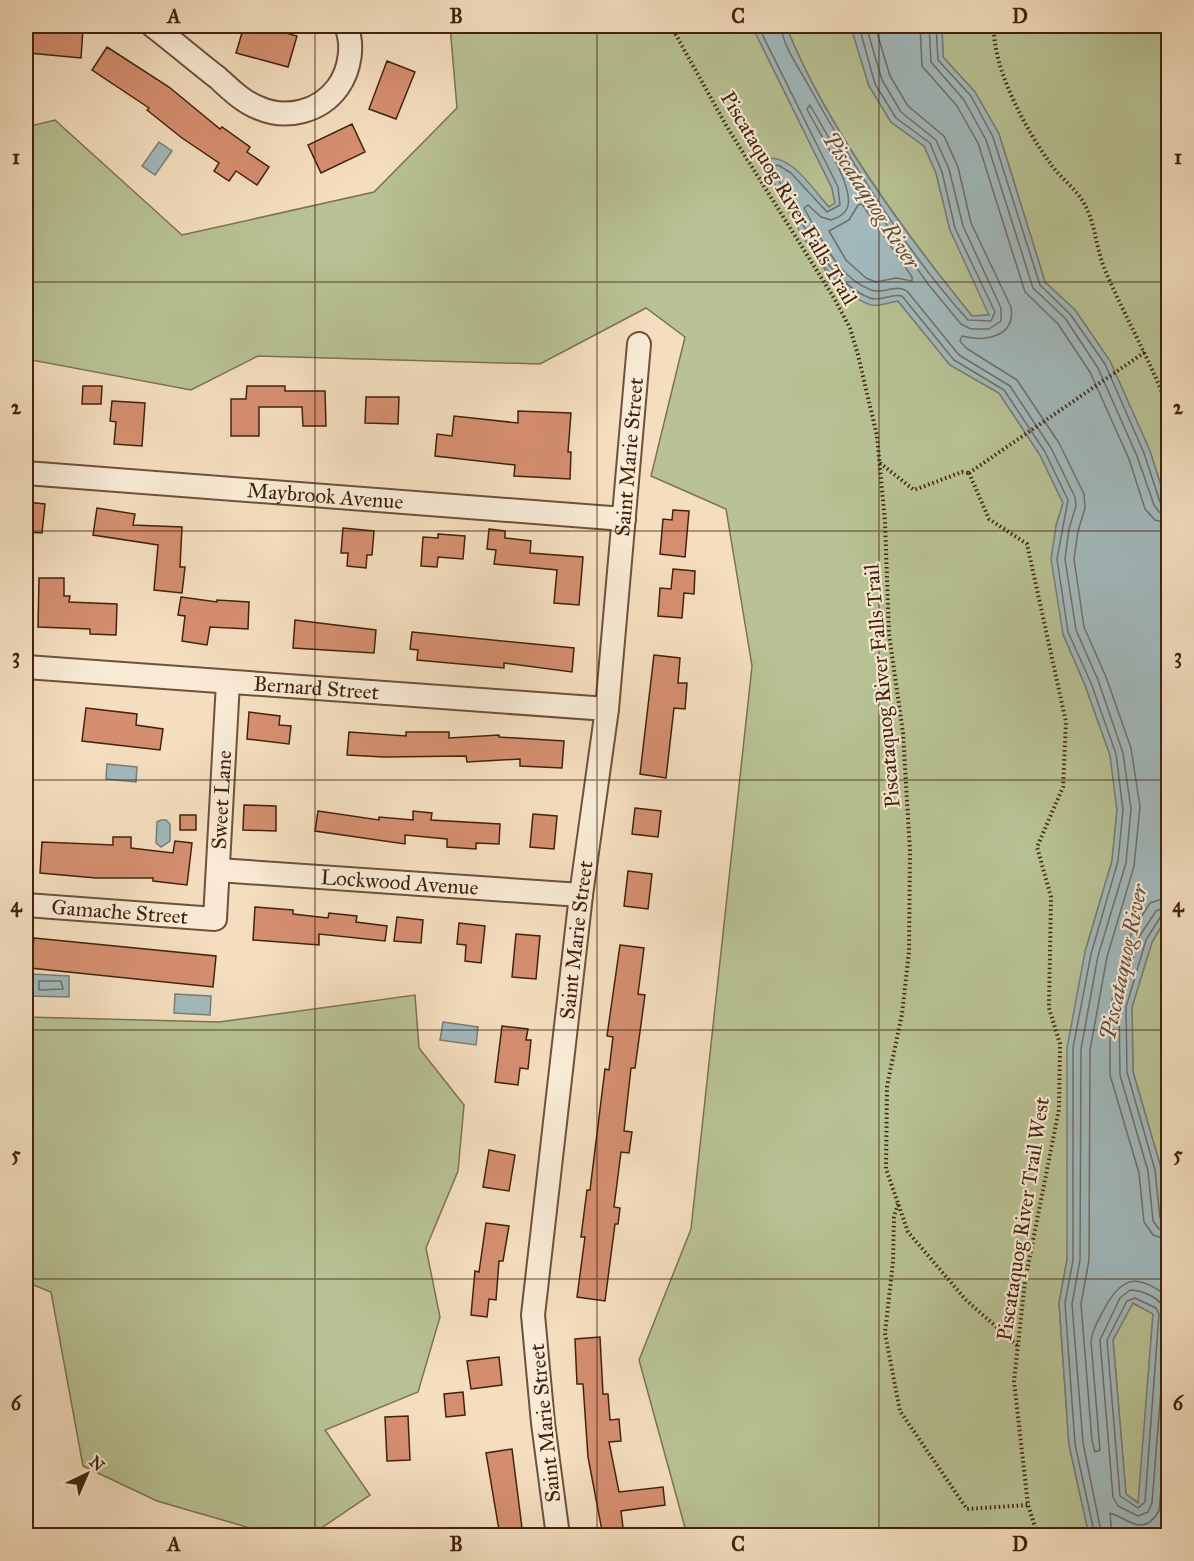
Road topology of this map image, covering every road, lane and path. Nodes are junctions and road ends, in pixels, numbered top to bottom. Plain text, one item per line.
1 (153, 26) edge
2 (346, 26) edge
3 (671, 26) edge
4 (994, 26) edge
5 (639, 344) dead end
6 (1145, 352) junction
7 (1168, 407) edge
8 (879, 463) junction
9 (26, 473) edge
10 (969, 473) junction
11 (624, 519) junction
12 (26, 668) edge
13 (228, 682) junction
14 (607, 709) junction
15 (218, 870) junction
16 (581, 895) junction
17 (26, 905) edge
18 (215, 919) joint
19 (898, 1203) junction
20 (1018, 1346) junction
21 (1028, 1505) junction
22 (558, 1536) edge
23 (1038, 1536) edge

1 - 2 street
3 - 8 path, Piscataquog River Falls Trail
4 - 6 path
5 - 11 street, Saint Marie Street
6 - 7 path
6 - 10 path
8 - 10 path
8 - 19 path, Piscataquog River Falls Trail
9 - 11 street, Maybrook Avenue
10 - 20 path, Piscataquog River Trail West
11 - 14 street, Saint Marie Street
12 - 13 street, Bernard Street
13 - 14 street, Bernard Street
13 - 15 street, Sweet Lane
14 - 16 street, Saint Marie Street
15 - 16 street, Lockwood Avenue
15 - 18 street, Sweet Lane
16 - 22 street, Saint Marie Street
17 - 18 street, Gamache Street
19 - 20 path, Piscataquog River Falls Trail
19 - 21 path
20 - 21 path, Piscataquog River Trail West
21 - 23 path, Piscataquog River Trail West

